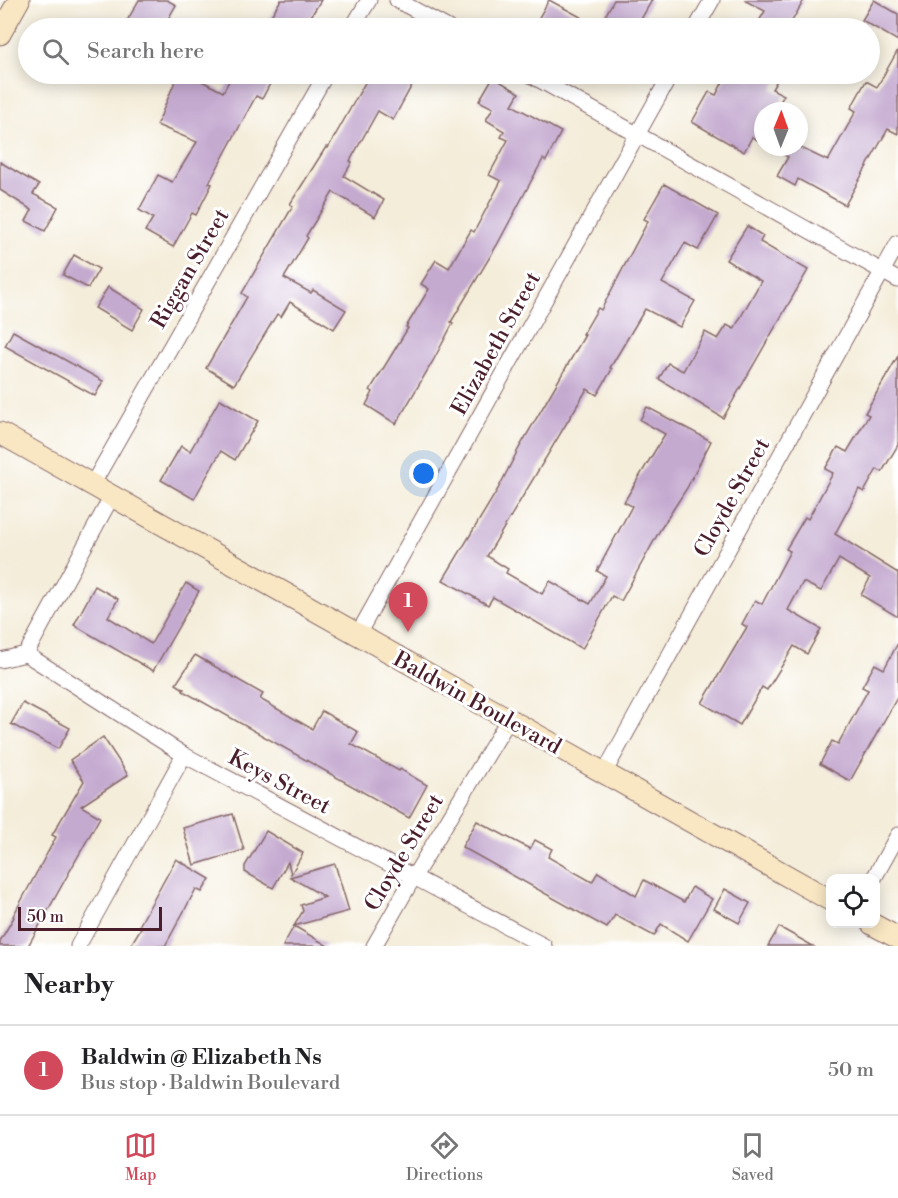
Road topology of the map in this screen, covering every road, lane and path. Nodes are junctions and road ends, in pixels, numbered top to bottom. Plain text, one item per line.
1 (19, 0) edge
2 (369, 0) edge
3 (397, 0) edge
4 (712, 0) edge
5 (358, 18) edge
6 (430, 18) edge
7 (702, 18) edge
8 (0, 34) edge
9 (320, 84) edge
10 (547, 84) edge
11 (665, 84) edge
12 (637, 134) junction
13 (898, 243) edge
14 (882, 270) junction
15 (898, 280) edge
16 (0, 433) edge
17 (92, 484) junction
18 (112, 496) junction
19 (358, 634) junction
20 (26, 654) junction
21 (0, 660) edge
22 (509, 719) junction
23 (184, 755) junction
24 (604, 773) junction
25 (898, 835) edge
26 (877, 874) edge
27 (412, 878) junction
28 (826, 897) edge
29 (879, 928) edge
30 (898, 938) edge
31 (78, 946) edge
32 (374, 946) edge
33 (544, 946) edge

1 - 8 main road
2 - 5 street
3 - 6 street
4 - 7 street
9 - 17 street, Riggan Street
10 - 12 street
11 - 12 street, Elizabeth Street
12 - 14 street
12 - 19 street, Elizabeth Street
13 - 14 street, Cloyde Street
14 - 15 street
14 - 24 street, Cloyde Street
16 - 17 main road, Baldwin Boulevard
17 - 18 main road, Baldwin Boulevard
18 - 19 main road, Baldwin Boulevard
18 - 20 street
19 - 22 main road, Baldwin Boulevard
20 - 21 street
20 - 23 street, Keys Street
22 - 24 main road, Baldwin Boulevard
22 - 27 street, Cloyde Street
23 - 27 street, Keys Street
23 - 31 street
24 - 28 main road, Baldwin Boulevard
25 - 26 street
27 - 32 street, Cloyde Street
27 - 33 street, Keys Street
29 - 30 main road

